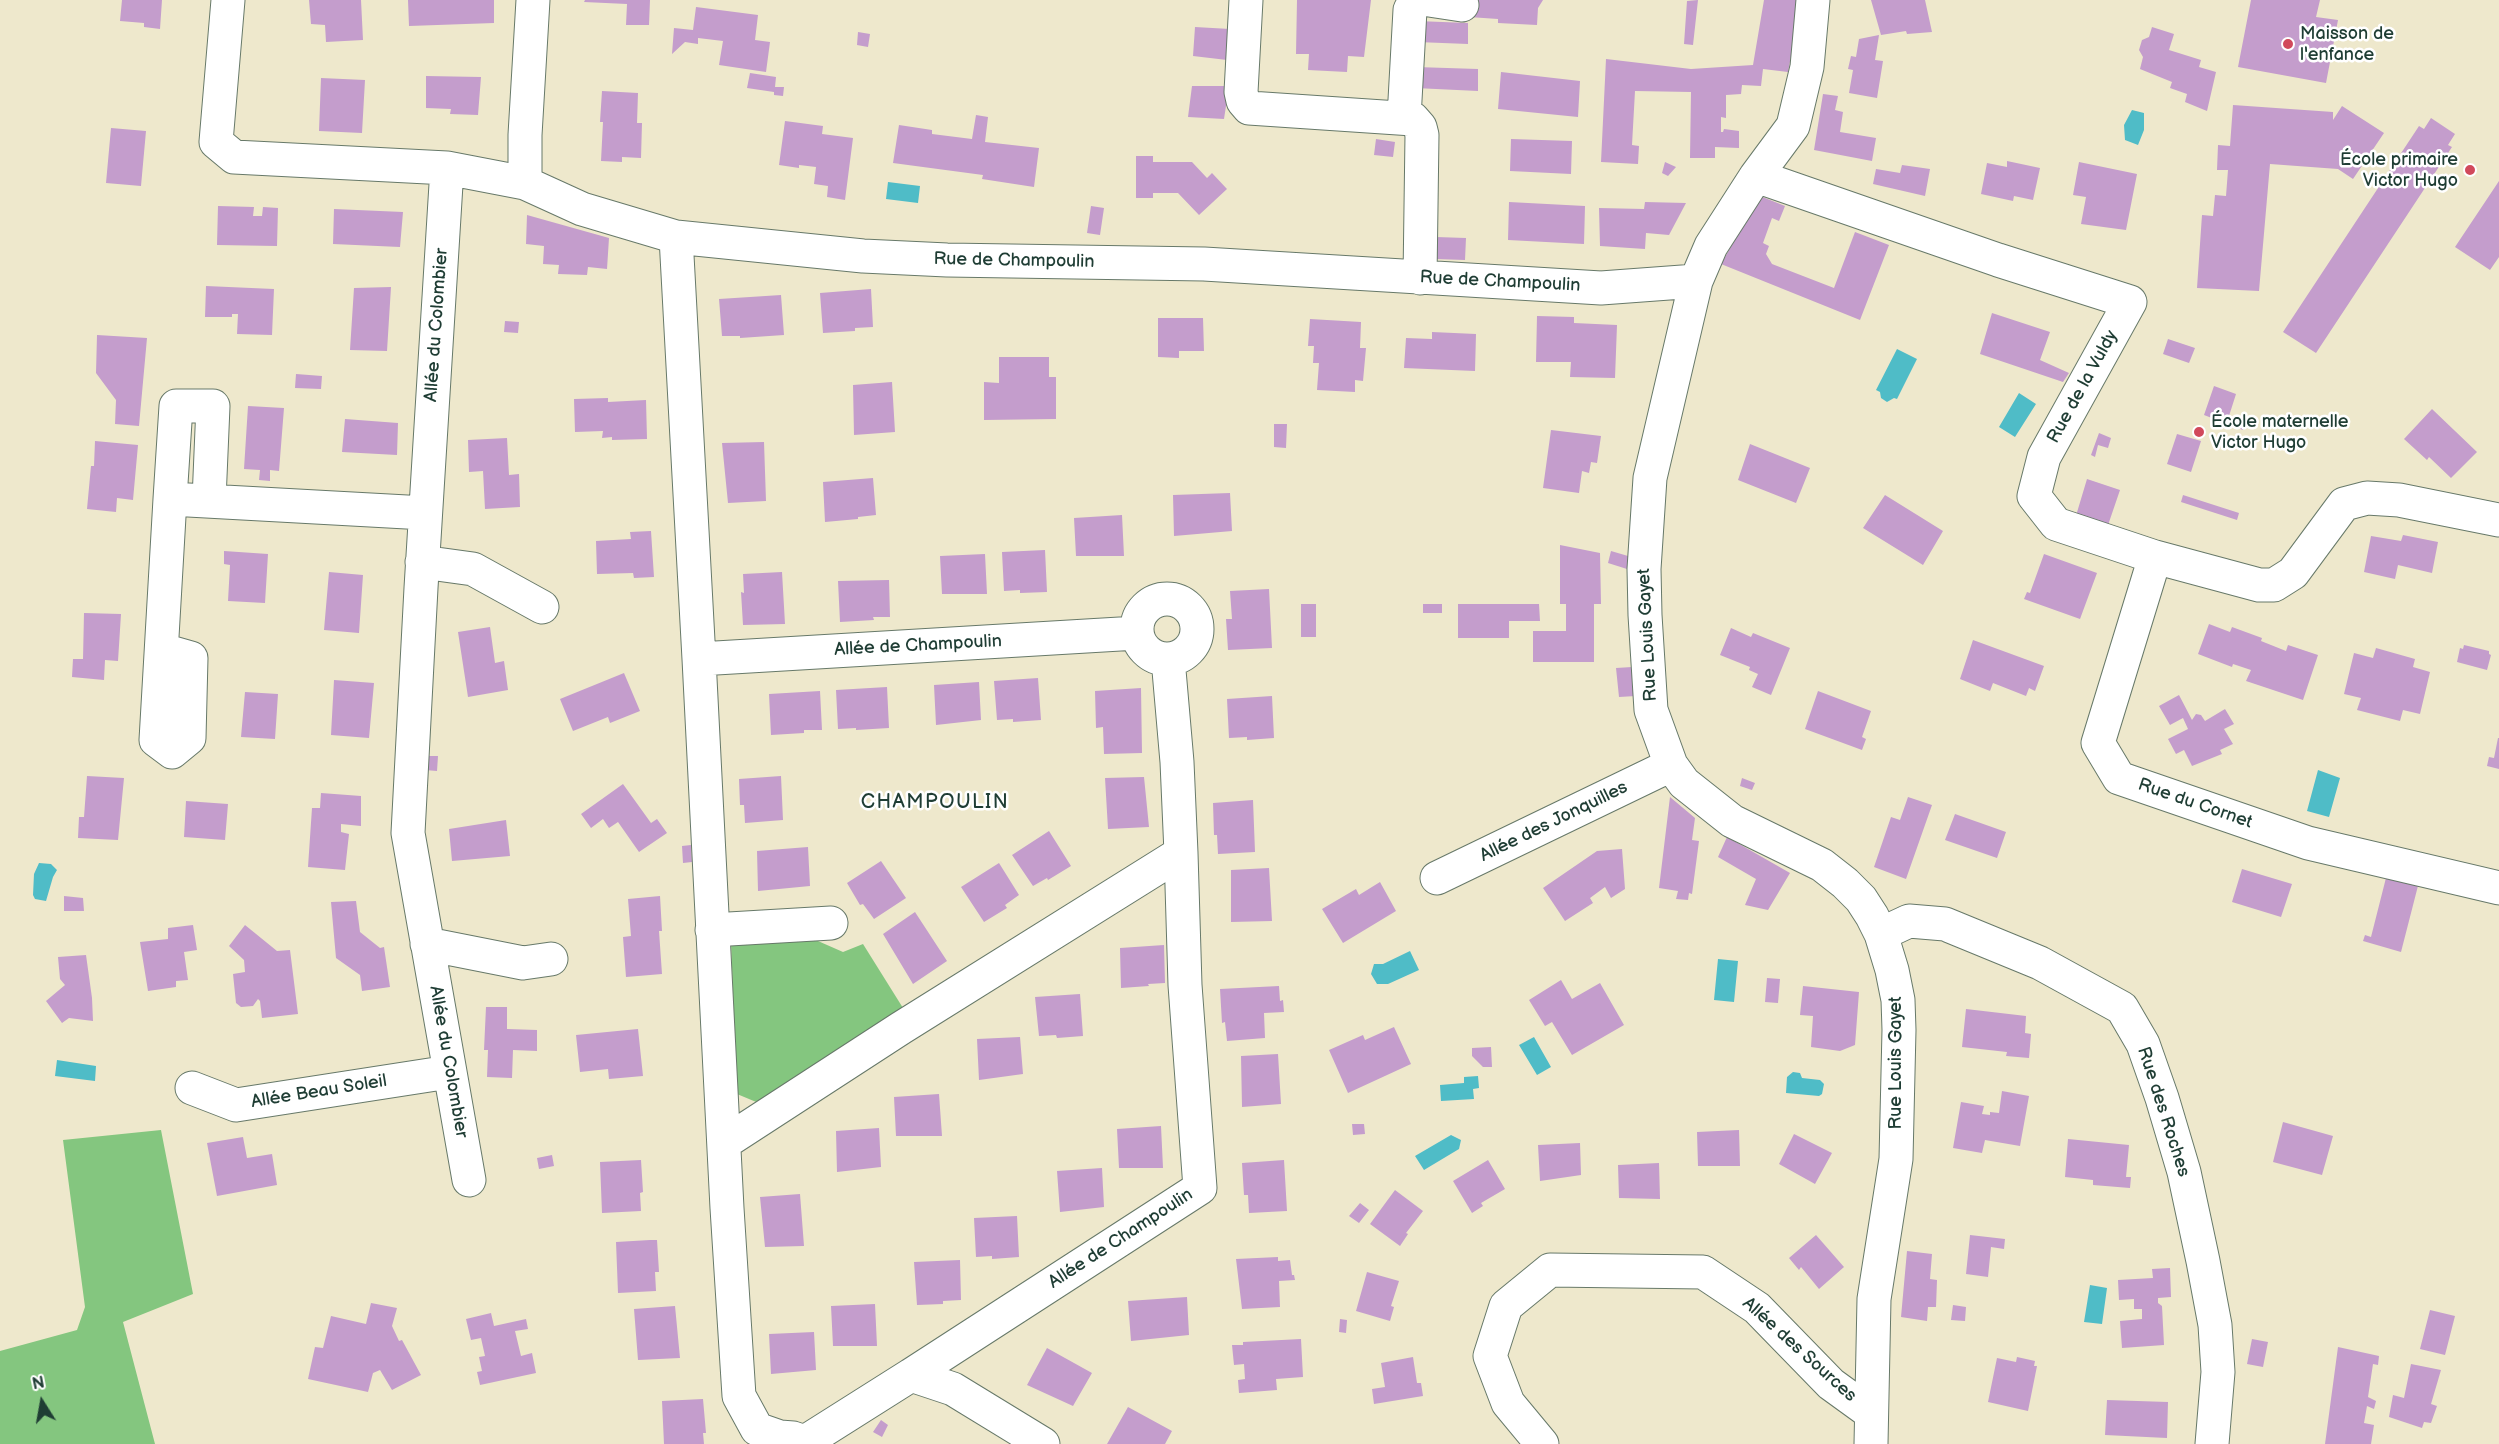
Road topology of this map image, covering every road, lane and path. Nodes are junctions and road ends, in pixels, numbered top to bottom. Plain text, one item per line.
1 (228, 0) edge
2 (533, 0) edge
3 (1246, 0) edge
4 (1418, 0) edge
5 (1429, 0) edge
6 (1813, 0) edge
7 (1462, 6) dead end
8 (1404, 118) junction
9 (447, 168) junction
10 (1756, 176) junction
11 (525, 183) junction
12 (676, 237) junction
13 (1420, 278) junction
14 (1696, 281) junction
15 (170, 499) junction
16 (209, 500) junction
17 (425, 513) junction
18 (2499, 520) edge
19 (2155, 557) junction
20 (422, 562) junction
21 (542, 607) dead end
22 (1137, 633) junction
23 (163, 650) dead end
24 (699, 659) junction
25 (1168, 659) junction
26 (1671, 765) junction
27 (1181, 853) junction
28 (1437, 878) dead end
29 (2499, 888) edge
30 (831, 923) dead end
31 (712, 930) junction
32 (1881, 934) junction
33 (427, 944) junction
34 (551, 959) dead end
35 (449, 1072) junction
36 (192, 1088) dead end
37 (724, 1143) junction
38 (470, 1180) dead end
39 (911, 1375) junction
40 (1871, 1429) edge
41 (790, 1442) edge
42 (1043, 1444) edge
43 (1542, 1444) edge
44 (2212, 1444) edge

1 - 9 street
2 - 11 street
3 - 8 street
4 - 8 street
5 - 7 street
6 - 10 street, Rue Louis Gayet
8 - 13 street
9 - 11 street
9 - 17 street, Allée du Colombier
10 - 14 street, Rue Louis Gayet
10 - 19 street, Rue de la Vuldy
11 - 12 street, Rue de Champoulin
12 - 13 street, Rue de Champoulin
12 - 24 street, Allée de Champoulin
13 - 14 street, Rue de Champoulin
14 - 26 street, Rue Louis Gayet
15 - 16 street
15 - 16 street
15 - 23 street
16 - 17 street
17 - 20 street, Allée du Colombier
18 - 19 street, Rue de la Vuldy
19 - 29 street, Rue du Cornet
20 - 21 street
20 - 33 street, Allée du Colombier
22 - 24 street, Allée de Champoulin
22 - 25 street
22 - 25 street
24 - 31 street, Allée de Champoulin
25 - 27 street, Allée de Champoulin
26 - 28 street, Allée des Jonquilles
26 - 32 street, Rue Louis Gayet
27 - 37 street
27 - 39 street, Allée de Champoulin
30 - 31 street
31 - 37 street, Allée de Champoulin
32 - 40 street, Rue Louis Gayet
32 - 44 street, Rue des Roches
33 - 34 street
33 - 35 street, Allée du Colombier
35 - 36 street, Allée Beau Soleil
35 - 38 street, Allée du Colombier
37 - 41 street, Allée de Champoulin
39 - 41 street, Allée de Champoulin
39 - 42 street
40 - 43 street, Allée des Sources

